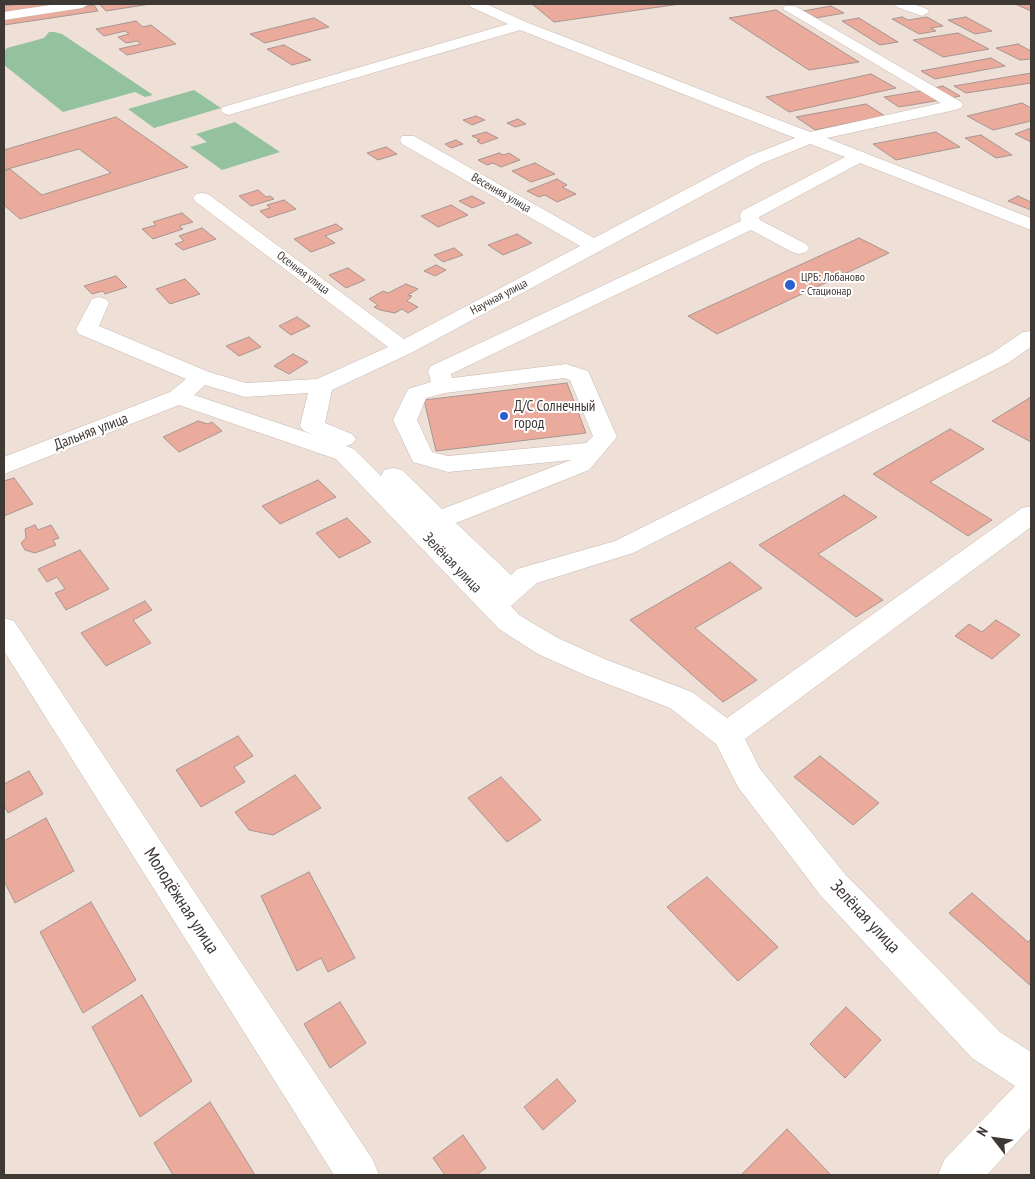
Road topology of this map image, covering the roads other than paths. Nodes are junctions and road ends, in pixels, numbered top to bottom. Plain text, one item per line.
1 (82, 4) edge
2 (476, 4) edge
3 (902, 4) edge
4 (790, 8) dead end
5 (922, 12) dead end
6 (4, 16) edge
7 (522, 25) junction
8 (229, 110) dead end
9 (811, 137) junction
10 (408, 140) dead end
11 (860, 156) junction
12 (202, 198) dead end
13 (750, 223) junction
14 (1031, 224) edge
15 (594, 246) junction
16 (799, 248) dead end
17 (99, 303) dead end
18 (1031, 337) edge
19 (403, 348) junction
20 (201, 377) junction
21 (321, 386) junction
22 (443, 386) junction
23 (178, 398) junction
24 (594, 450) junction
25 (4, 466) edge
26 (1031, 514) edge
27 (428, 524) junction
28 (493, 606) junction
29 (4, 628) edge
30 (727, 735) junction
31 (1031, 1074) edge
32 (1031, 1098) edge
33 (358, 1175) edge
34 (959, 1175) edge

1 - 6 street
2 - 7 street
3 - 5 street
4 - 9 street, Научная улица
7 - 8 street
7 - 9 street
9 - 11 street
9 - 15 street, Научная улица
10 - 15 street, Весенняя улица
11 - 13 street
11 - 14 street
12 - 19 street, Осенняя улица
13 - 16 street
13 - 22 street
15 - 19 street, Научная улица
17 - 20 street, Научная улица
18 - 28 street
19 - 21 street, Научная улица
20 - 21 street, Научная улица
20 - 23 street
21 - 27 street
22 - 24 street
22 - 24 street
23 - 25 street, Дальняя улица
23 - 27 street, Зелёная улица
24 - 27 street
26 - 30 street
27 - 28 street, Зелёная улица
28 - 30 street, Зелёная улица
29 - 33 street, Молодёжная улица
30 - 31 street, Зелёная улица
32 - 34 street

